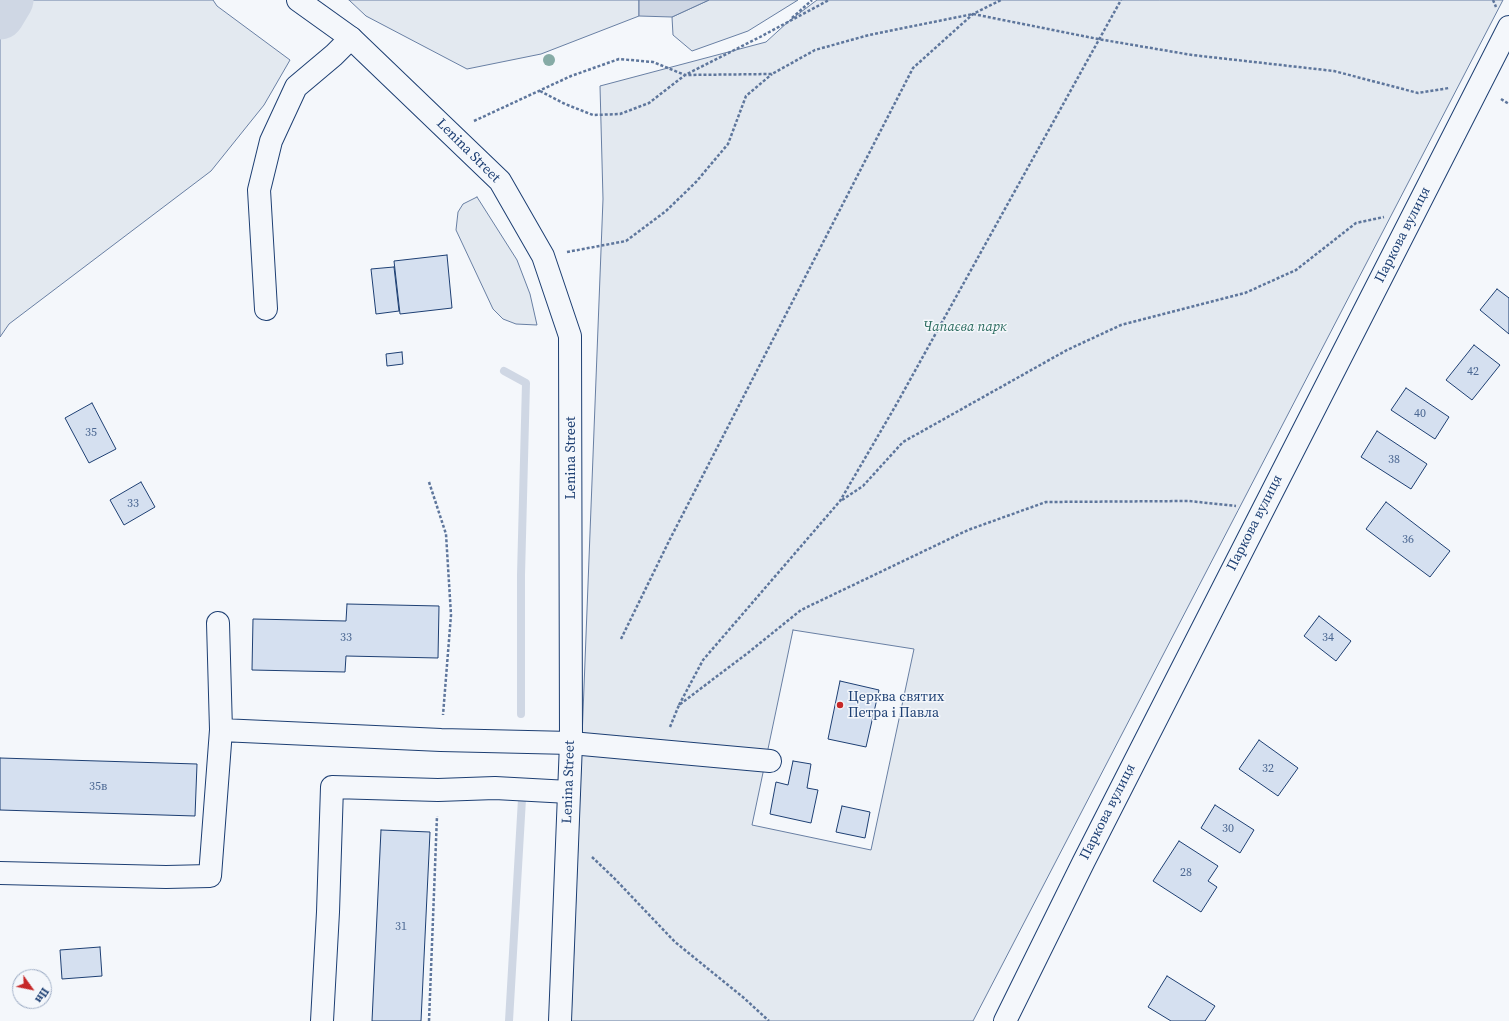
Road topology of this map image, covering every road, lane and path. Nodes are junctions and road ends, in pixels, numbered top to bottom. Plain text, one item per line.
1 (298, 0) edge
2 (812, 0) edge
3 (829, 0) edge
4 (1001, 0) edge
5 (1121, 0) edge
6 (973, 14) junction
7 (789, 22) junction
8 (1509, 27) edge
9 (351, 38) junction
10 (1098, 39) junction
11 (772, 74) junction
12 (685, 75) junction
13 (1480, 84) junction
14 (540, 91) junction
15 (450, 132) junction
16 (1414, 212) junction
17 (543, 256) junction
18 (266, 309) dead end
19 (840, 501) junction
20 (1263, 508) junction
21 (218, 623) dead end
22 (621, 638) dead end
23 (679, 705) junction
24 (221, 730) junction
25 (571, 743) junction
26 (660, 751) junction
27 (770, 761) dead end
28 (570, 792) junction
29 (568, 835) junction
30 (0, 873) edge
31 (322, 1021) edge
32 (560, 1021) edge
33 (770, 1021) edge
34 (1005, 1021) edge

1 - 9 main road, Lenina Street
2 - 7 path
3 - 7 path
4 - 6 path
5 - 10 path
6 - 10 path
6 - 11 path
6 - 22 path
7 - 12 path
8 - 13 main road, Паркова вулиця
9 - 15 main road, Lenina Street
9 - 18 main road
10 - 13 path
10 - 19 path
11 - 12 path
11 - 17 path
12 - 14 path
12 - 14 path
13 - 16 main road, Паркова вулиця
14 - 15 path
15 - 17 main road, Lenina Street
16 - 19 path
16 - 20 main road, Паркова вулиця
17 - 25 main road, Lenina Street
19 - 23 path
20 - 23 path
20 - 34 main road, Паркова вулиця
21 - 24 main road
23 - 26 path
24 - 25 main road
24 - 30 main road
25 - 26 main road
25 - 28 main road, Lenina Street
26 - 27 main road
28 - 29 main road, Lenina Street
28 - 31 main road
29 - 32 main road, Lenina Street
29 - 33 path

